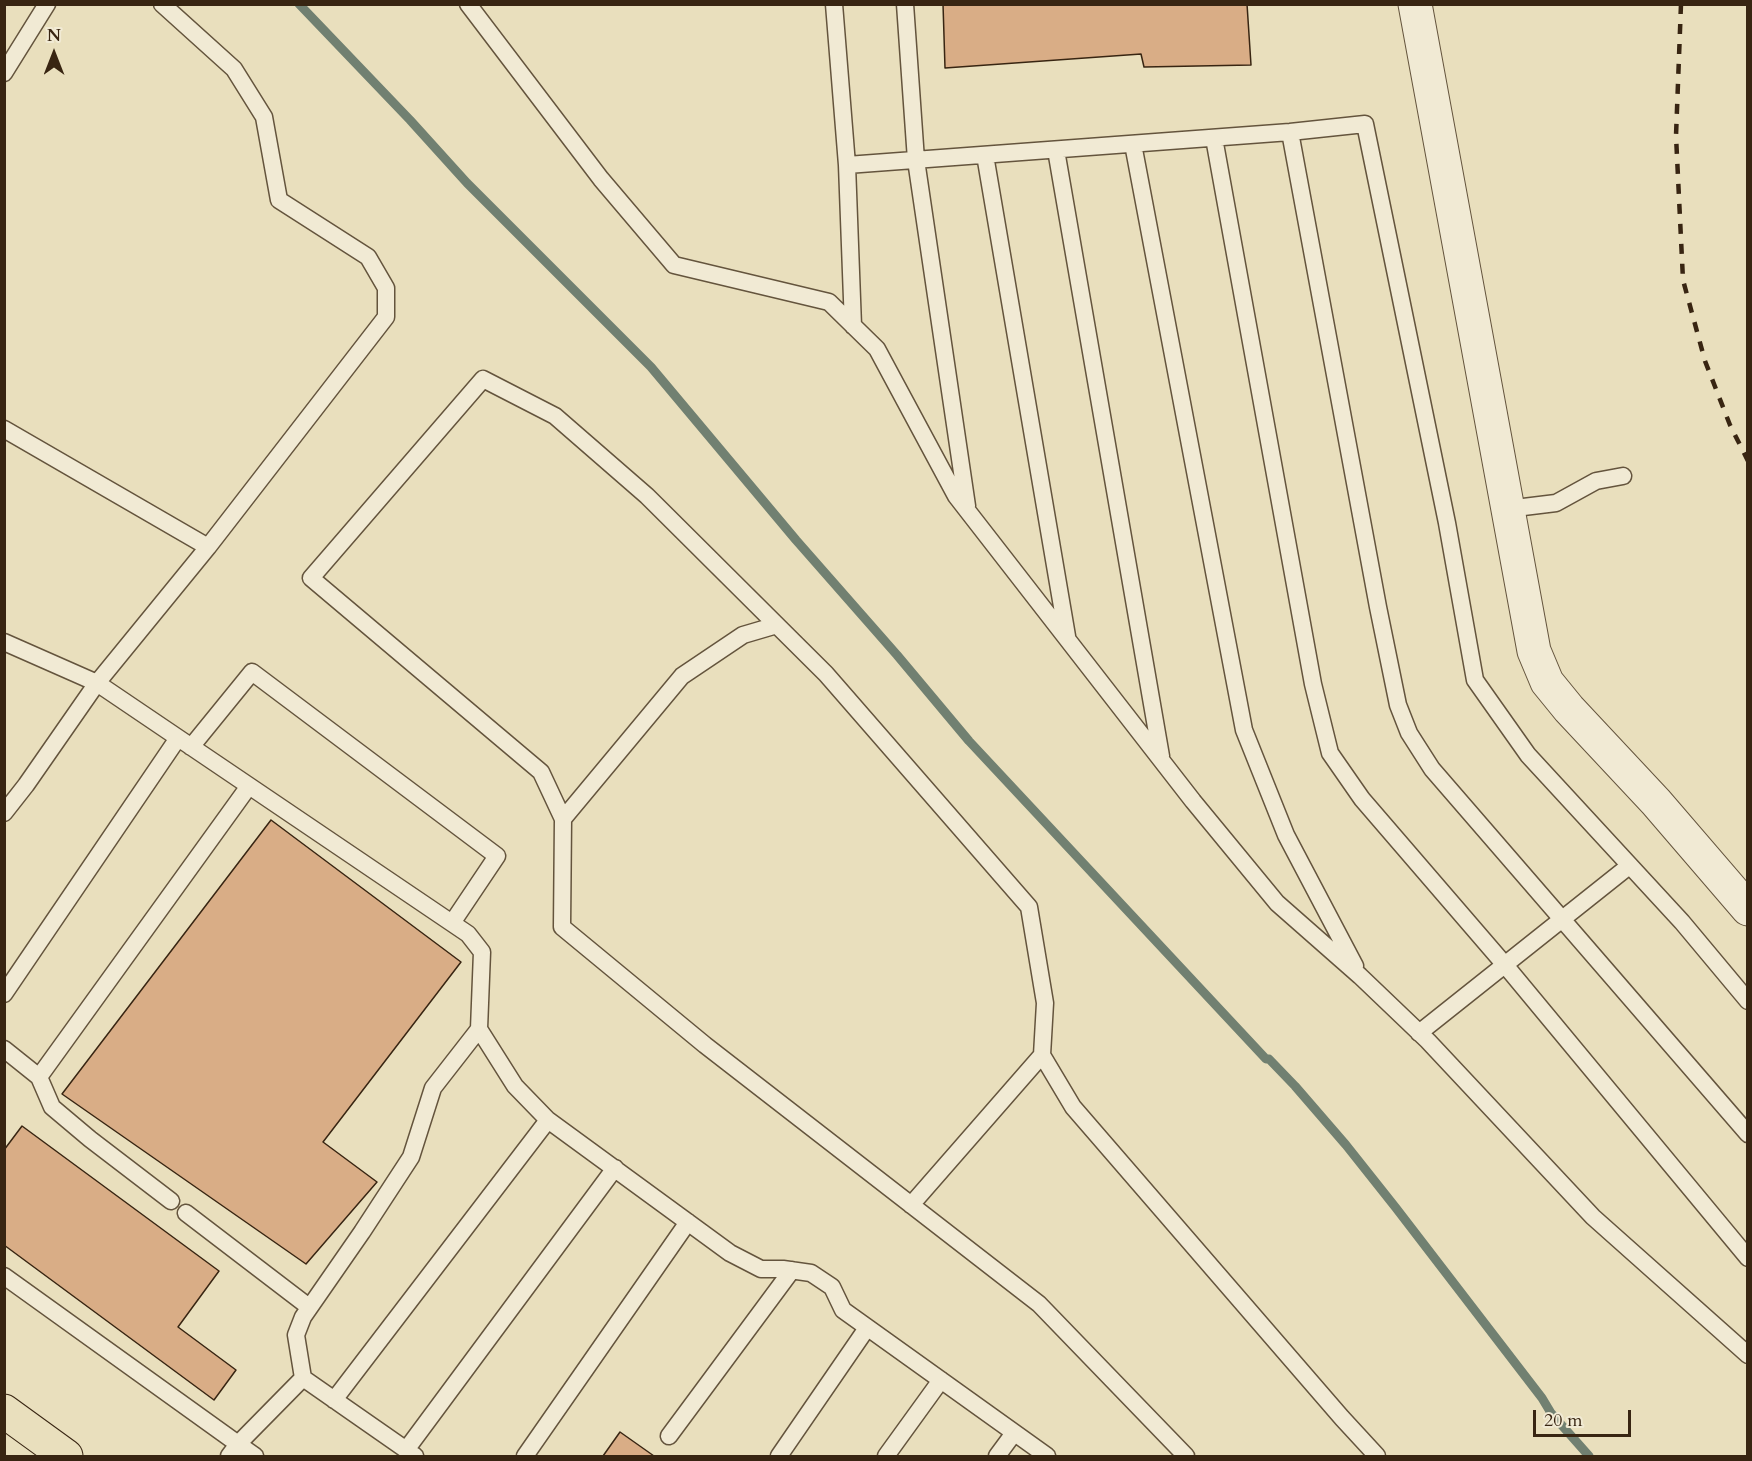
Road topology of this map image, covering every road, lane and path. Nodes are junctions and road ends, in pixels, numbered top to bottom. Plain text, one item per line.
1 (47, 4) edge
2 (162, 4) edge
3 (468, 4) edge
4 (834, 4) edge
5 (904, 4) edge
6 (1415, 4) edge
7 (12, 46) edge
8 (4, 73) edge
9 (1290, 132) junction
10 (1214, 138) junction
11 (1133, 144) junction
12 (1056, 150) junction
13 (985, 155) junction
14 (916, 160) junction
15 (847, 165) junction
16 (853, 326) junction
17 (4, 429) edge
18 (1623, 476) dead end
19 (1507, 509) junction
20 (968, 510) junction
21 (208, 547) junction
22 (777, 625) junction
23 (1067, 639) junction
24 (4, 642) edge
25 (97, 683) junction
26 (184, 742) junction
27 (1161, 760) junction
28 (249, 786) junction
29 (4, 813) edge
30 (563, 819) junction
31 (1629, 866) junction
32 (1748, 909) edge
33 (1562, 920) junction
34 (452, 924) junction
35 (1505, 965) junction
36 (1360, 976) junction
37 (4, 994) edge
38 (1748, 1001) edge
39 (479, 1029) junction
40 (1419, 1033) junction
41 (4, 1049) edge
42 (1042, 1055) junction
43 (39, 1077) junction
44 (548, 1120) junction
45 (1748, 1134) edge
46 (615, 1168) junction
47 (171, 1201) dead end
48 (911, 1205) junction
49 (186, 1213) dead end
50 (688, 1222) junction
51 (1748, 1258) edge
52 (792, 1270) junction
53 (4, 1276) edge
54 (309, 1307) junction
55 (867, 1328) junction
56 (1748, 1355) edge
57 (303, 1378) junction
58 (941, 1380) junction
59 (334, 1400) junction
60 (5, 1412) edge
61 (1014, 1433) junction
62 (669, 1436) dead end
63 (234, 1450) edge
64 (410, 1453) edge
65 (784, 1455) edge
66 (66, 1456) edge
67 (255, 1456) edge
68 (525, 1456) edge
69 (886, 1456) edge
70 (997, 1456) edge
71 (1047, 1456) edge
72 (1186, 1456) edge
73 (1377, 1456) edge

1 - 7 lane
2 - 21 lane
3 - 16 lane
4 - 15 lane
5 - 14 lane
6 - 19 street
7 - 8 lane
9 - 10 lane
9 - 31 lane
9 - 33 lane
10 - 11 lane
10 - 35 lane
11 - 12 lane
11 - 36 lane
12 - 13 lane
12 - 27 lane
13 - 14 lane
13 - 23 lane
14 - 15 lane
14 - 20 lane
15 - 16 lane
16 - 20 lane
17 - 21 lane
18 - 19 lane
19 - 32 street
20 - 23 lane
21 - 25 lane
22 - 30 lane
22 - 30 lane
22 - 42 lane
23 - 27 lane
24 - 25 lane
25 - 26 lane
25 - 29 lane
26 - 28 lane
26 - 34 lane
26 - 37 lane
27 - 36 lane
28 - 34 lane
28 - 43 lane
30 - 48 lane
31 - 33 lane
31 - 38 lane
33 - 35 lane
33 - 45 lane
34 - 39 lane
35 - 40 lane
35 - 51 lane
36 - 40 lane
39 - 44 lane
39 - 54 lane
40 - 56 lane
41 - 43 lane
42 - 48 lane
42 - 73 lane
43 - 47 lane
44 - 46 lane
44 - 59 lane
46 - 50 lane
46 - 64 lane
48 - 72 lane
49 - 54 lane
50 - 52 lane
50 - 68 lane
52 - 55 lane
52 - 62 lane
53 - 63 lane
54 - 57 lane
55 - 58 lane
55 - 65 lane
57 - 59 lane
57 - 63 lane
58 - 61 lane
58 - 69 lane
59 - 64 lane
60 - 66 main road
61 - 70 lane
61 - 71 lane
63 - 67 lane

